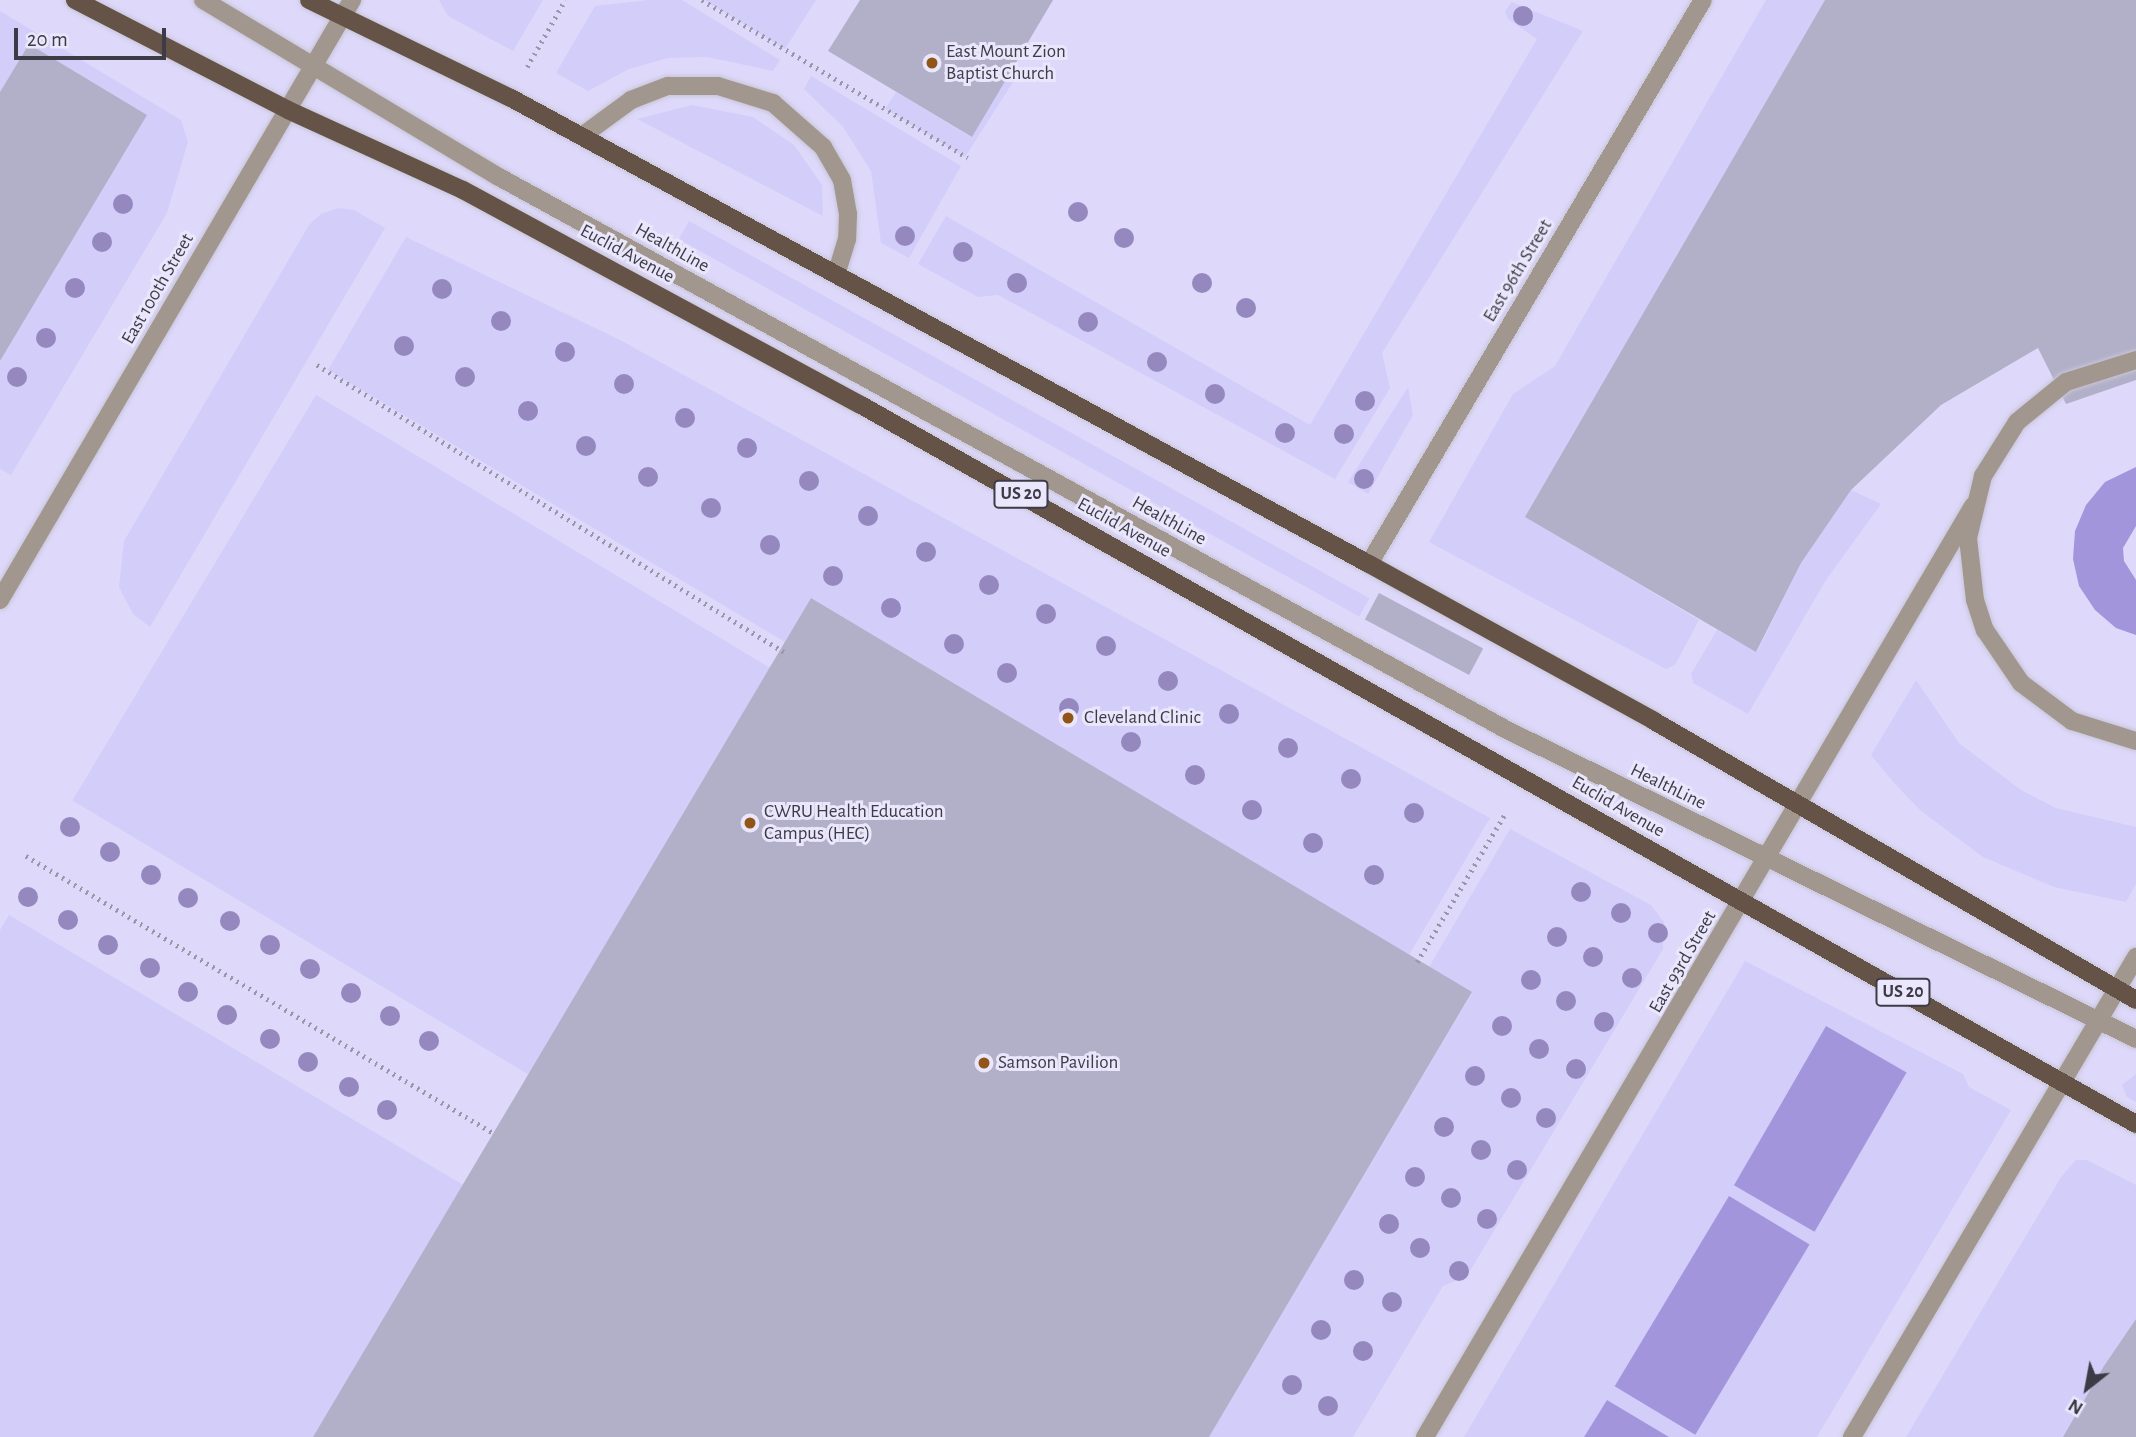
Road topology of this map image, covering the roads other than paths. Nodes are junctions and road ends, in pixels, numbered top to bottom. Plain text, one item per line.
1 (75, 0) edge
2 (203, 0) edge
3 (309, 0) edge
4 (1703, 0) edge
5 (348, 8) edge
6 (313, 66) junction
7 (288, 110) junction
8 (582, 136) junction
9 (835, 274) junction
10 (2136, 360) edge
11 (1973, 506) junction
12 (1369, 564) junction
13 (0, 600) edge
14 (2136, 741) edge
15 (1799, 805) junction
16 (1768, 859) junction
17 (1742, 901) junction
18 (2136, 957) edge
19 (2118, 989) junction
20 (2136, 1000) edge
21 (2100, 1020) junction
22 (2136, 1039) edge
23 (2064, 1084) junction
24 (2136, 1124) edge
25 (1425, 1437) edge
26 (1852, 1437) edge

1 - 7 main road, Euclid Avenue / US 20
2 - 6 street, HealthLine
3 - 5 main road
4 - 12 street, East 96th Street
5 - 6 street, East 100th Street
5 - 8 main road
6 - 7 street, East 100th Street
6 - 16 street, HealthLine
7 - 13 street, East 100th Street
7 - 17 main road, Euclid Avenue / US 20
8 - 9 main road
8 - 9 street
9 - 12 main road
10 - 11 street, East 93rd Street
11 - 14 street, East 93rd Street
11 - 15 street, East 93rd Street
12 - 15 main road
15 - 16 street, East 93rd Street
15 - 19 main road
16 - 17 street, East 93rd Street
16 - 21 street, HealthLine
17 - 23 main road, Euclid Avenue / US 20
17 - 25 street, East 93rd Street
18 - 19 street
19 - 20 main road
19 - 21 street
21 - 22 street, HealthLine
21 - 23 street
23 - 24 main road, Euclid Avenue / US 20
23 - 26 street

